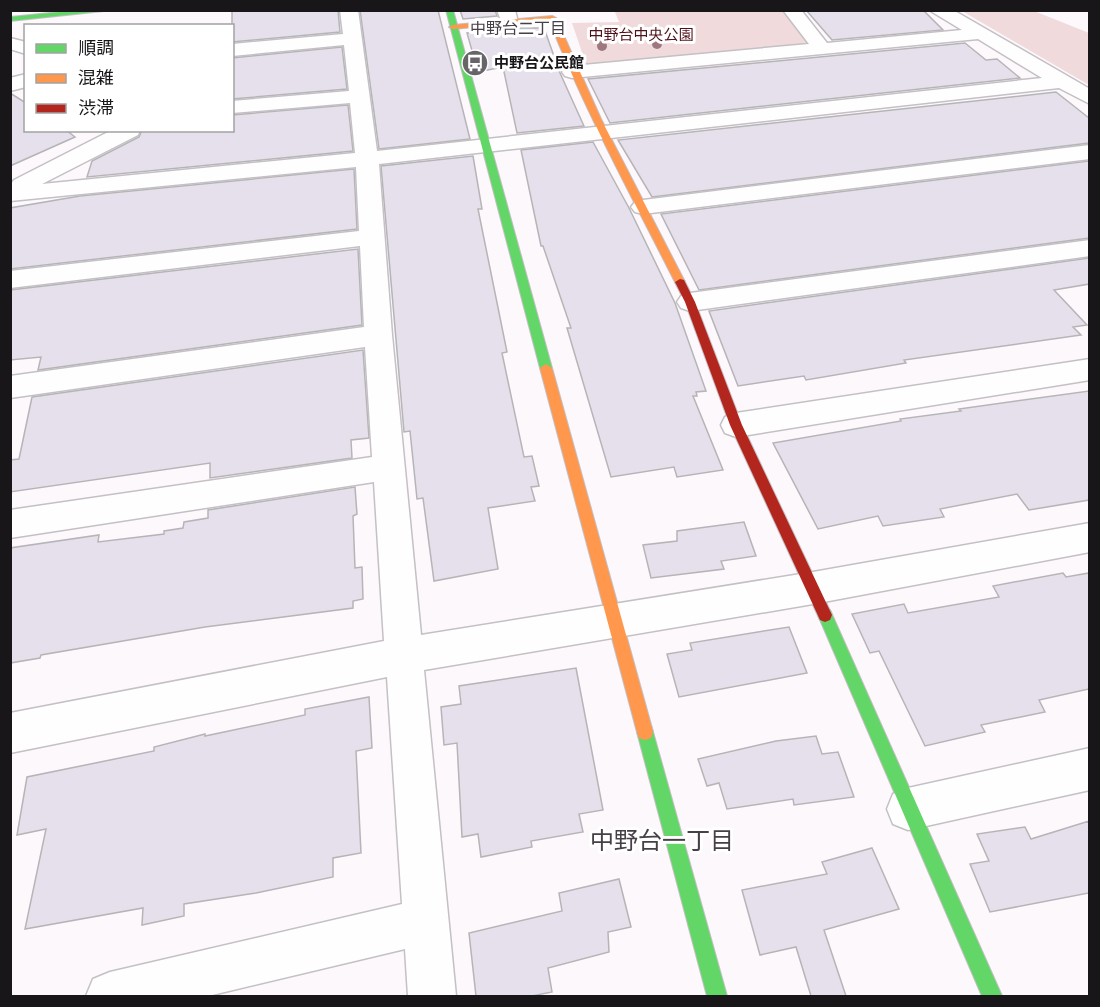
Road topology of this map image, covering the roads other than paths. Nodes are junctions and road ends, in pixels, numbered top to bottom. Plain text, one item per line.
1 (110, 10) edge
2 (449, 10) edge
3 (791, 10) edge
4 (937, 10) edge
5 (507, 16) edge
6 (10, 19) edge
7 (350, 25) edge
8 (453, 27) junction
9 (978, 34) junction
10 (234, 50) edge
11 (822, 50) junction
12 (572, 72) junction
13 (1061, 82) junction
14 (357, 96) junction
15 (1089, 98) edge
16 (234, 107) edge
17 (126, 132) edge
18 (601, 133) junction
19 (485, 146) junction
20 (1089, 152) edge
21 (367, 159) junction
22 (10, 192) edge
23 (643, 207) junction
24 (371, 237) junction
25 (1089, 248) edge
26 (10, 280) edge
27 (690, 302) junction
28 (378, 335) junction
29 (1089, 369) edge
30 (10, 387) edge
31 (736, 425) junction
32 (389, 467) junction
33 (10, 524) edge
34 (1089, 537) edge
35 (813, 588) junction
36 (613, 621) junction
37 (406, 655) junction
38 (10, 733) edge
39 (1089, 769) edge
40 (908, 809) junction
41 (426, 921) junction
42 (110, 996) edge
43 (432, 996) edge
44 (717, 996) edge
45 (992, 996) edge

1 - 6 street
2 - 8 street
3 - 11 street
4 - 9 street
5 - 8 street
5 - 12 street
7 - 10 street
7 - 14 street
8 - 19 street
9 - 11 street
9 - 13 street
11 - 12 street
12 - 18 street
13 - 15 street
13 - 18 street
14 - 16 street
14 - 21 street
17 - 22 street
18 - 19 street
18 - 23 street
19 - 21 street
19 - 36 street
20 - 23 street
21 - 22 street
21 - 24 street
23 - 27 street
24 - 26 street
24 - 28 street
25 - 27 street
27 - 31 street
28 - 30 street
28 - 32 street
29 - 31 street
31 - 35 street
32 - 33 street
32 - 37 street
34 - 35 street
35 - 36 street
35 - 40 street
36 - 37 street
36 - 44 street
37 - 38 street
37 - 41 street
39 - 40 street
40 - 45 street
41 - 42 street
41 - 43 street

